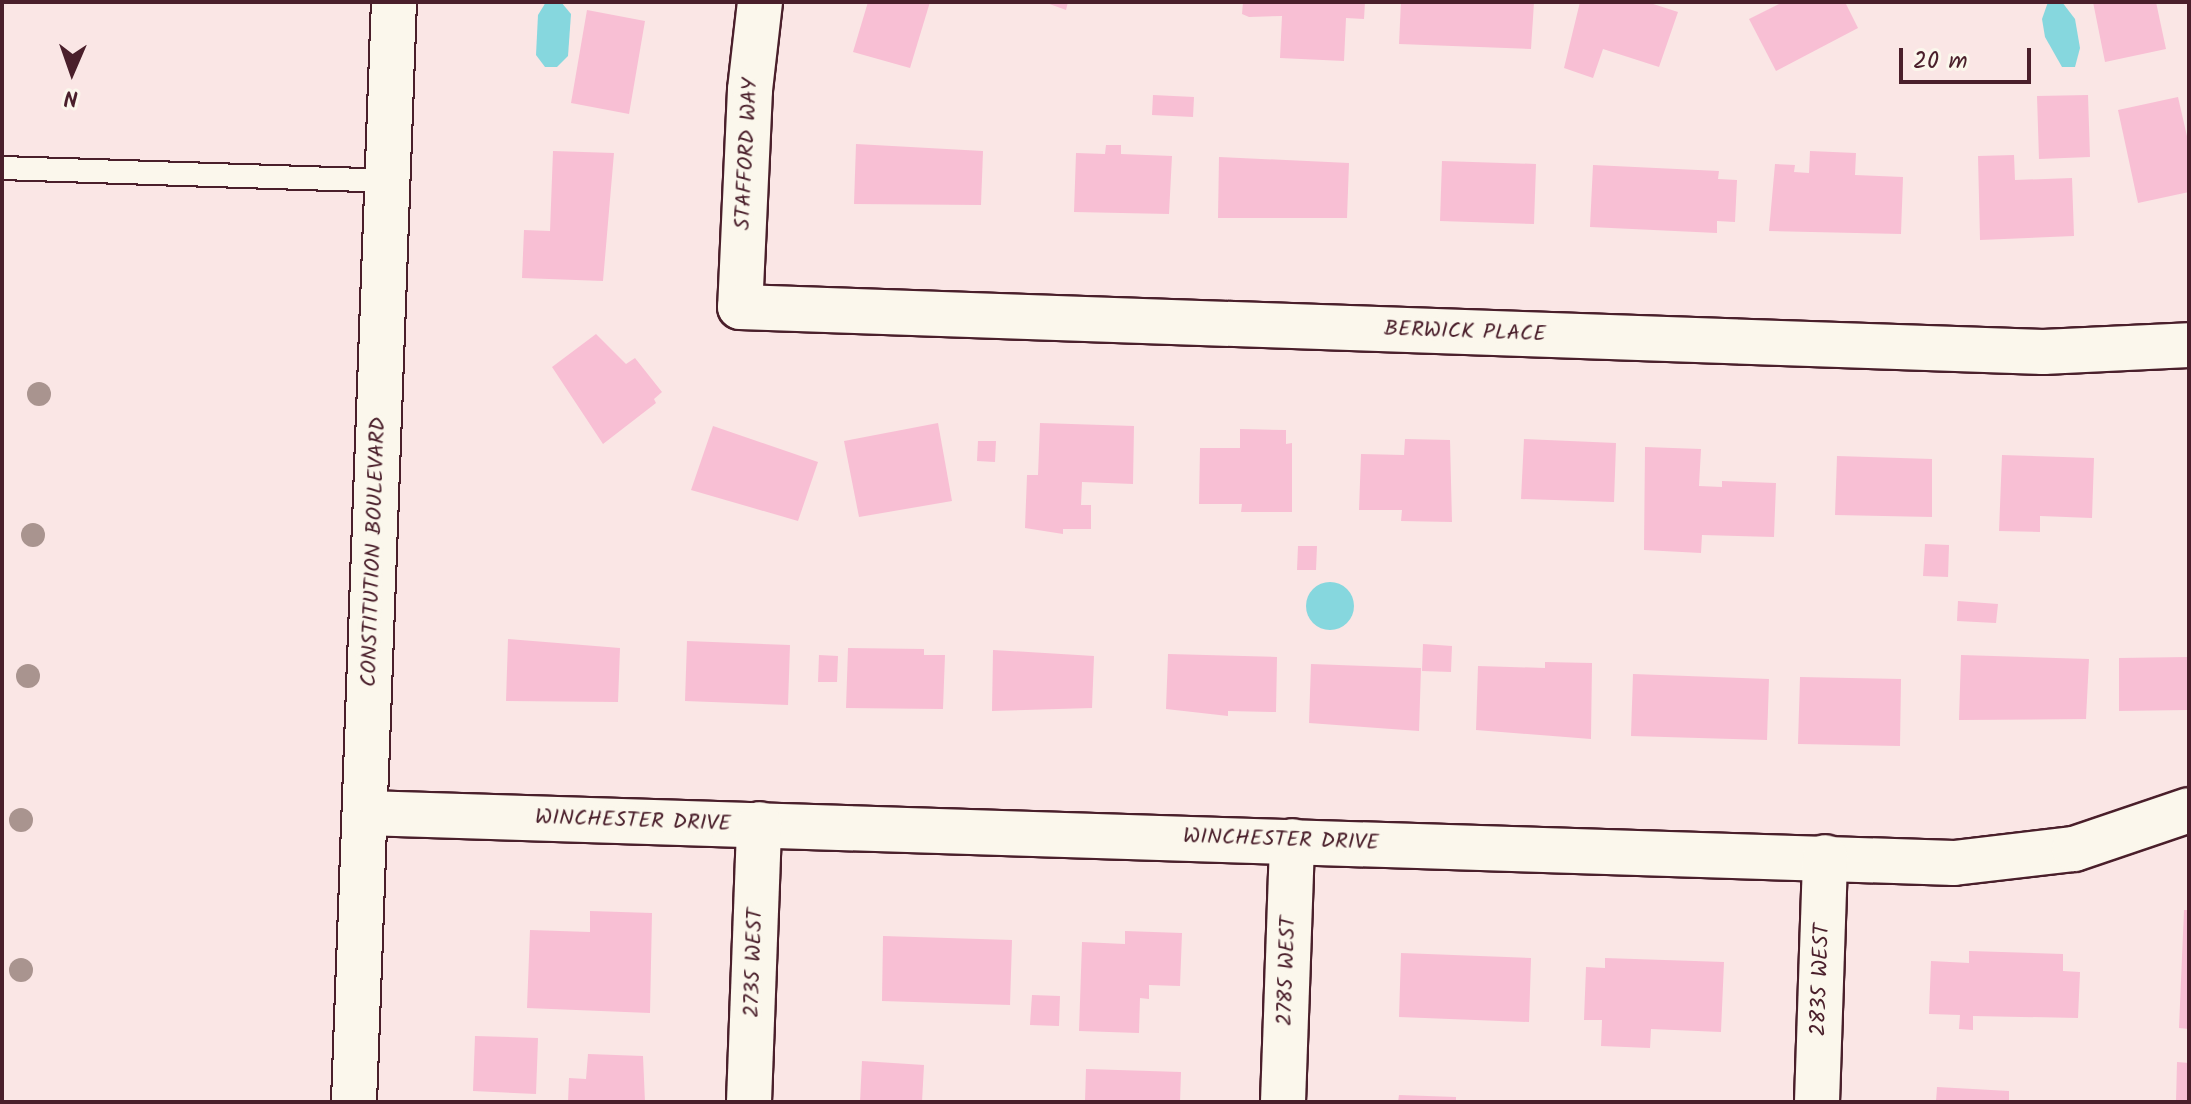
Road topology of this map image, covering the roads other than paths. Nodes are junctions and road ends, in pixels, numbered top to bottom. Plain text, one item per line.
1 (394, 2) edge
2 (760, 2) edge
3 (2, 168) edge
4 (388, 181) junction
5 (740, 307) joint
6 (2189, 345) edge
7 (2189, 810) edge
8 (365, 813) junction
9 (759, 824) junction
10 (1292, 841) junction
11 (1825, 857) junction
12 (354, 1102) edge
13 (749, 1102) edge
14 (1283, 1102) edge
15 (1817, 1102) edge

1 - 4 street, CONSTITUTION BOULEVARD
2 - 5 street, STAFFORD WAY
3 - 4 lane
4 - 8 street, CONSTITUTION BOULEVARD
5 - 6 street, BERWICK PLACE
7 - 11 street, WINCHESTER DRIVE
8 - 9 street, WINCHESTER DRIVE
8 - 12 street, CONSTITUTION BOULEVARD
9 - 10 street, WINCHESTER DRIVE
9 - 13 street, 2735 WEST
10 - 11 street, WINCHESTER DRIVE
10 - 14 street, 2785 WEST
11 - 15 street, 2835 WEST

